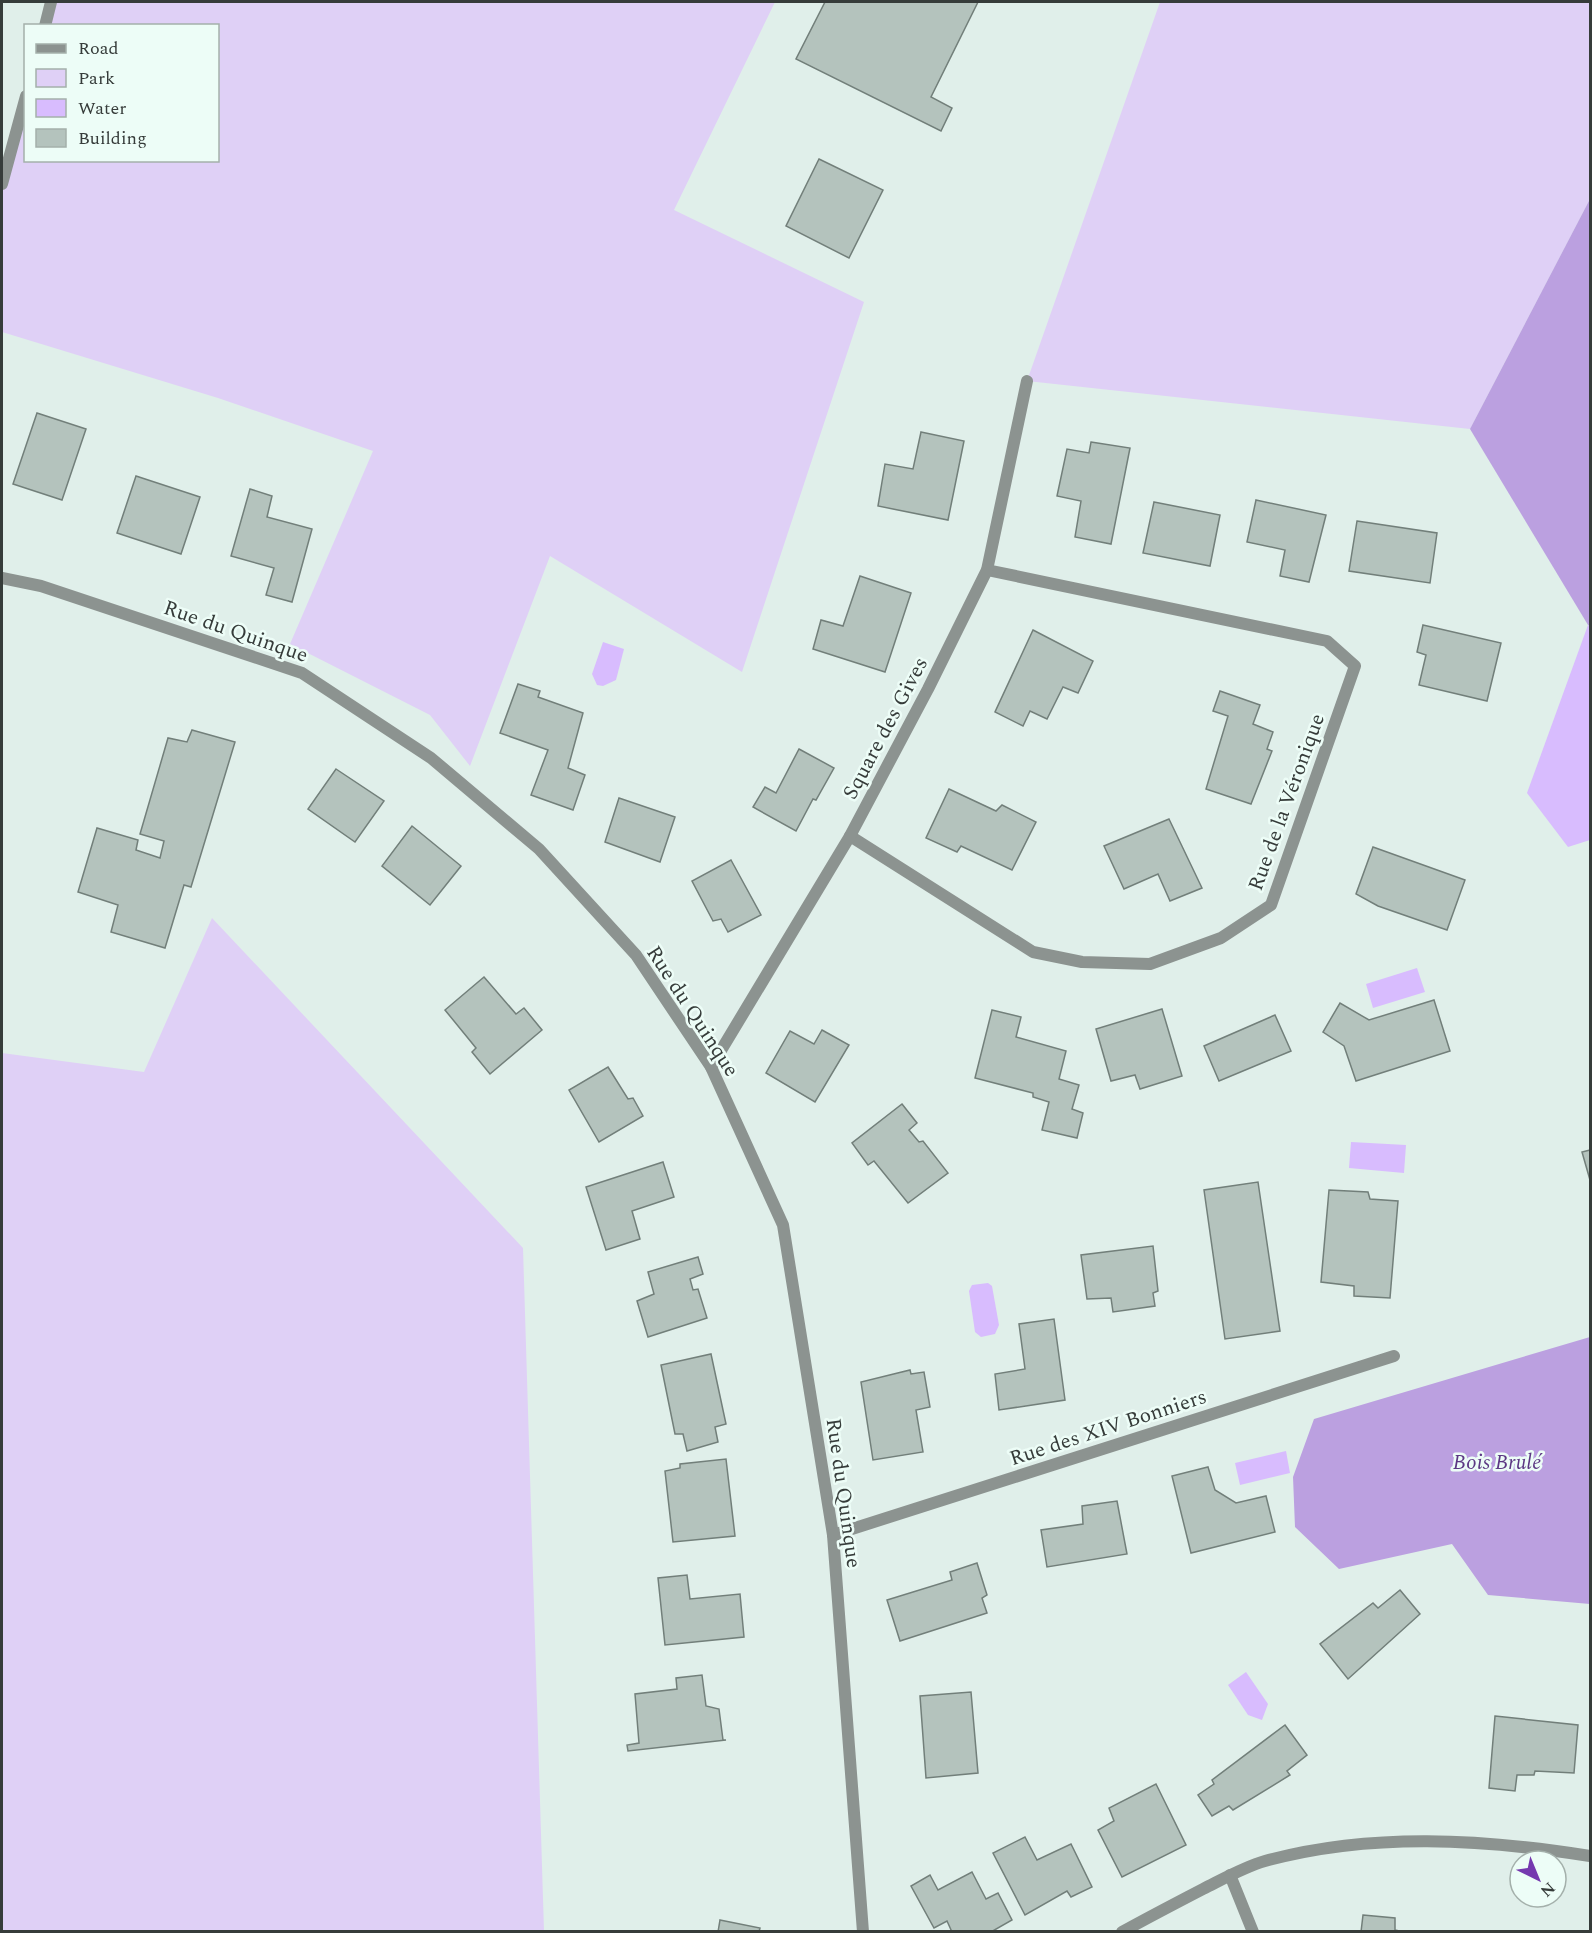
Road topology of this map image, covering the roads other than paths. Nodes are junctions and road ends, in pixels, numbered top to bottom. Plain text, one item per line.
1 (51, 2) edge
2 (46, 24) edge
3 (24, 103) edge
4 (2, 184) edge
5 (1027, 381) dead end
6 (987, 570) junction
7 (2, 578) edge
8 (850, 836) junction
9 (711, 1067) junction
10 (1394, 1356) dead end
11 (833, 1535) junction
12 (1590, 1856) edge
13 (1230, 1875) junction
14 (863, 1932) edge
15 (1122, 1932) edge
16 (1253, 1932) edge

1 - 2 street
3 - 4 street
5 - 6 street, Square des Gives
6 - 8 street, Square des Gives
6 - 8 street, Rue de la Véronique
7 - 9 street, Rue du Quinque
8 - 9 street, Square des Gives
9 - 11 street, Rue du Quinque
10 - 11 street, Rue des XIV Bonniers
11 - 14 street, Rue du Quinque
12 - 13 street
13 - 15 street
13 - 16 street

